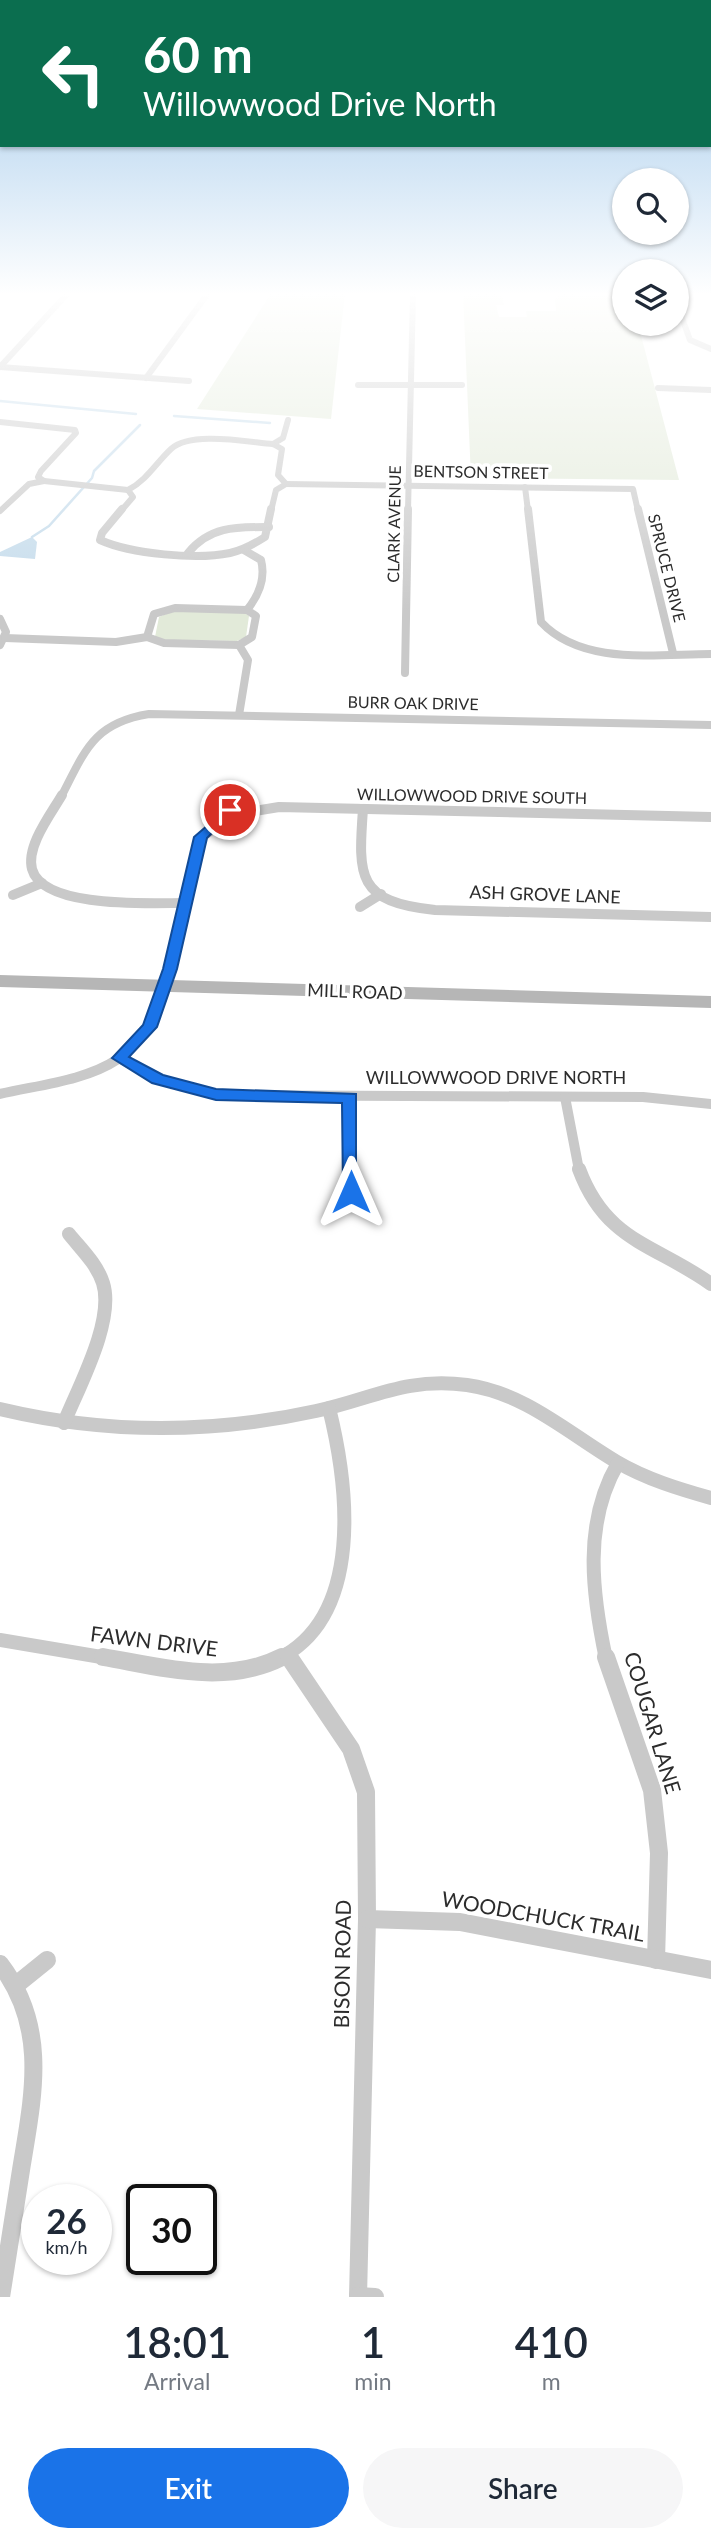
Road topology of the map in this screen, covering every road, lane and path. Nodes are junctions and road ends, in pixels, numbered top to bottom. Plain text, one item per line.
1 (410, 399) edge
2 (288, 420) dead end
3 (0, 422) edge
4 (273, 444) junction
5 (44, 481) junction
6 (286, 484) junction
7 (409, 485) junction
8 (525, 487) junction
9 (633, 489) joint
10 (128, 490) junction
11 (0, 511) edge
12 (269, 527) junction
13 (244, 550) junction
14 (188, 553) junction
15 (247, 610) junction
16 (0, 619) edge
17 (147, 637) junction
18 (2, 642) edge
19 (239, 645) junction
20 (673, 653) junction
21 (711, 654) edge
22 (405, 673) dead end
23 (107, 713) dead end
24 (239, 715) junction
25 (116, 722) junction
26 (711, 725) edge
27 (225, 803) dead end
28 (363, 809) junction
29 (234, 814) junction
30 (711, 817) edge
31 (42, 883) junction
32 (380, 894) junction
33 (13, 895) dead end
34 (183, 903) junction
35 (360, 907) dead end
36 (711, 917) edge
37 (0, 981) edge
38 (163, 986) junction
39 (711, 1002) edge
40 (119, 1058) junction
41 (0, 1094) edge
42 (565, 1097) junction
43 (350, 1098) junction
44 (711, 1104) edge
45 (351, 1192) dead end
46 (69, 1234) dead end
47 (711, 1284) edge
48 (329, 1408) junction
49 (0, 1409) edge
50 (64, 1423) junction
51 (618, 1463) junction
52 (711, 1498) edge
53 (0, 1640) edge
54 (287, 1654) junction
55 (367, 1919) junction
56 (47, 1960) dead end
57 (656, 1960) junction
58 (0, 1964) edge
59 (711, 1970) edge
60 (16, 1984) junction
61 (1, 2297) edge
62 (358, 2297) edge
63 (375, 2297) edge

1 - 7 street, CLARK AVENUE
2 - 4 street
3 - 5 street
4 - 6 street
4 - 10 street
5 - 10 street
5 - 11 street
6 - 7 street, BENTSON STREET
6 - 12 street
7 - 8 street, BENTSON STREET
7 - 22 street, CLARK AVENUE
8 - 9 street, BENTSON STREET
8 - 20 street
9 - 20 street, SPRUCE DRIVE
10 - 14 street
12 - 13 street
12 - 14 street
13 - 14 street
13 - 15 street
15 - 17 street
15 - 19 street
16 - 18 street
17 - 18 street
17 - 19 street
19 - 24 street
20 - 21 street
23 - 25 street
24 - 25 street, BURR OAK DRIVE
24 - 26 street, BURR OAK DRIVE
25 - 31 street, BURR OAK DRIVE
27 - 29 street
28 - 29 street, WILLOWWOOD DRIVE SOUTH
28 - 30 street, WILLOWWOOD DRIVE SOUTH
28 - 32 street
29 - 34 street, WILLOWWOOD DRIVE SOUTH
31 - 33 street
31 - 34 street
32 - 35 street
32 - 36 street, ASH GROVE LANE
34 - 38 street, WILLOWWOOD DRIVE SOUTH
37 - 38 street, MILL ROAD
38 - 39 street, MILL ROAD
38 - 40 street
40 - 41 street
40 - 43 street, WILLOWWOOD DRIVE NORTH
42 - 43 street, WILLOWWOOD DRIVE NORTH
42 - 44 street, WILLOWWOOD DRIVE NORTH
42 - 47 street
43 - 45 street
46 - 50 street
48 - 50 street
48 - 51 street
48 - 54 street, FAWN DRIVE
49 - 50 street
51 - 52 street
51 - 57 street, COUGAR LANE
53 - 54 street, FAWN DRIVE
54 - 55 street, BISON ROAD
55 - 57 street, WOODCHUCK TRAIL
55 - 62 street, BISON ROAD
56 - 60 street
57 - 59 street, WOODCHUCK TRAIL
58 - 60 street
60 - 61 street
62 - 63 street

